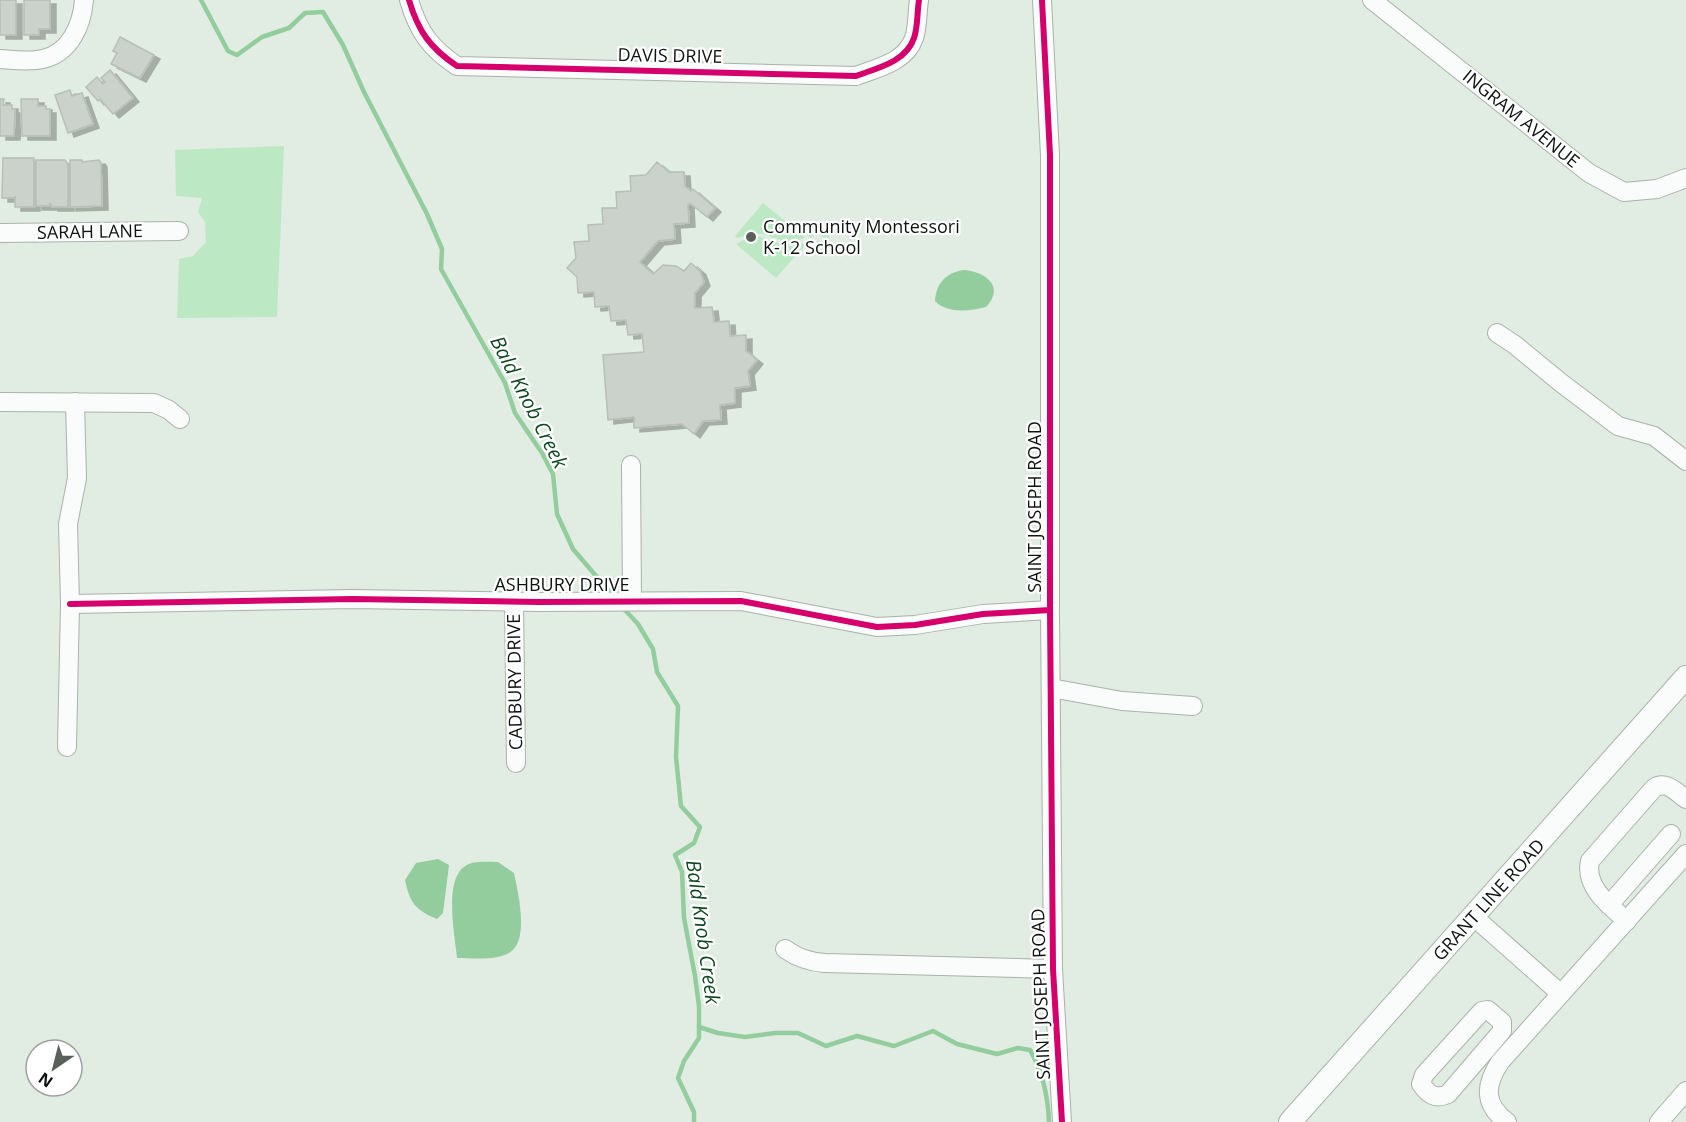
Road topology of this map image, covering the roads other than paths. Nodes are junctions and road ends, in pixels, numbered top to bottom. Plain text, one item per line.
1 (84, 0) edge
2 (409, 0) edge
3 (919, 0) edge
4 (1042, 0) edge
5 (1372, 0) edge
6 (0, 59) edge
7 (1686, 178) edge
8 (179, 231) dead end
9 (0, 233) edge
10 (1497, 333) dead end
11 (0, 402) edge
12 (75, 402) junction
13 (180, 419) dead end
14 (1686, 461) edge
15 (631, 465) dead end
16 (630, 600) junction
17 (514, 601) junction
18 (70, 604) junction
19 (1050, 610) junction
20 (1686, 677) edge
21 (1051, 687) junction
22 (1193, 706) dead end
23 (67, 747) dead end
24 (516, 763) dead end
25 (1686, 799) edge
26 (1671, 834) dead end
27 (1656, 852) junction
28 (1680, 861) edge
29 (1609, 905) junction
30 (1474, 917) junction
31 (1627, 921) junction
32 (785, 949) dead end
33 (1053, 969) junction
34 (1560, 993) junction
35 (1477, 1061) junction
36 (1493, 1073) junction
37 (1686, 1091) edge
38 (1062, 1122) edge
39 (1290, 1122) edge
40 (1507, 1122) edge
41 (1659, 1122) edge

1 - 6 street
2 - 3 street, DAVIS DRIVE
4 - 19 street, SAINT JOSEPH ROAD
5 - 7 street, INGRAM AVENUE
8 - 9 street, SARAH LANE
10 - 14 street
11 - 12 street
12 - 13 street
12 - 18 street
15 - 16 street
16 - 17 street, ASHBURY DRIVE
16 - 19 street, ASHBURY DRIVE
17 - 18 street, ASHBURY DRIVE
17 - 24 street, CADBURY DRIVE
18 - 23 street
19 - 21 street, SAINT JOSEPH ROAD
20 - 30 main road, GRANT LINE ROAD
21 - 22 street
21 - 33 street, SAINT JOSEPH ROAD
25 - 29 street
26 - 27 street
27 - 28 street
27 - 29 street
28 - 31 street
29 - 31 street
30 - 34 street
30 - 39 main road, GRANT LINE ROAD
31 - 34 street
32 - 33 street
33 - 38 street, SAINT JOSEPH ROAD
34 - 36 street
35 - 35 street
35 - 36 street
36 - 40 street
37 - 41 street

